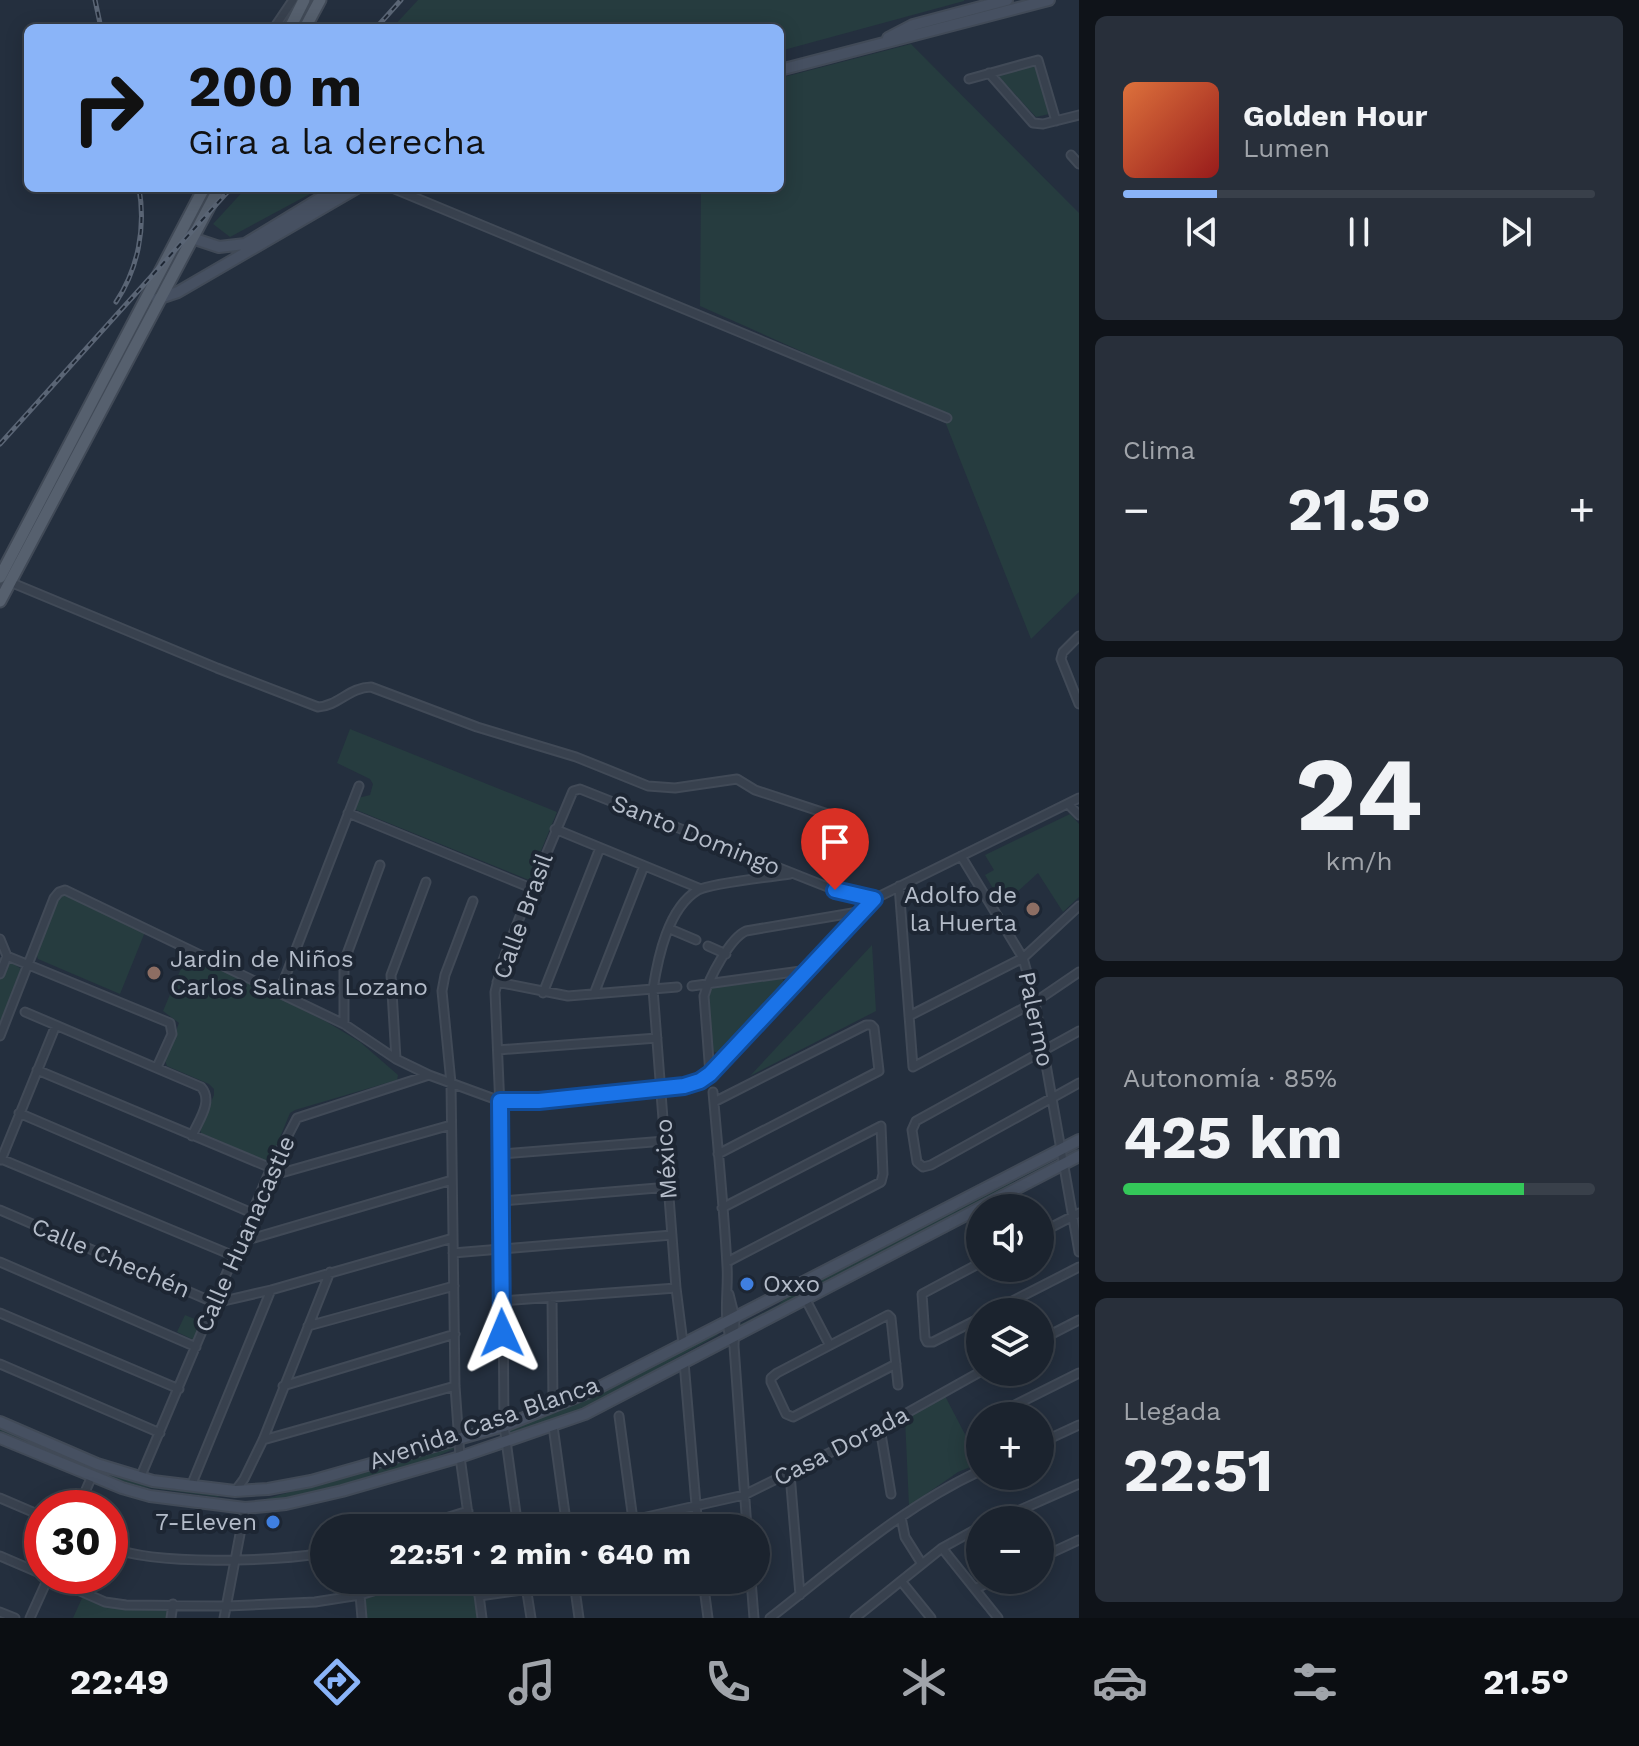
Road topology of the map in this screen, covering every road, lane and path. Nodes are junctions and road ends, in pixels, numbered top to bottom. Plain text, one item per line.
1 (293, 0) edge
2 (304, 0) edge
3 (320, 0) edge
4 (1007, 0) edge
5 (1049, 0) edge
6 (277, 24) edge
7 (292, 24) edge
8 (307, 24) edge
9 (880, 43) junction
10 (784, 69) edge
11 (989, 73) junction
12 (969, 79) dead end
13 (1079, 115) edge
14 (1056, 121) junction
15 (1071, 155) dead end
16 (1079, 164) edge
17 (202, 192) edge
18 (204, 192) edge
19 (217, 192) edge
20 (331, 192) edge
21 (350, 192) edge
22 (402, 192) edge
23 (208, 209) junction
24 (180, 234) junction
25 (192, 239) junction
26 (246, 248) junction
27 (147, 298) junction
28 (160, 299) junction
29 (947, 418) dead end
30 (5, 579) edge
31 (0, 601) edge
32 (1079, 636) edge
33 (1079, 704) edge
34 (359, 786) dead end
35 (575, 789) joint
36 (1079, 798) edge
37 (1068, 804) junction
38 (348, 813) junction
39 (831, 815) dead end
40 (1079, 815) edge
41 (555, 829) junction
42 (600, 848) junction
43 (961, 856) junction
44 (380, 865) dead end
45 (644, 866) junction
46 (792, 873) junction
47 (426, 882) dead end
48 (899, 886) junction
49 (531, 888) junction
50 (701, 889) junction
51 (874, 899) junction
52 (473, 901) dead end
53 (1079, 906) edge
54 (864, 911) junction
55 (670, 929) junction
56 (0, 939) edge
57 (696, 940) dead end
58 (708, 946) dead end
59 (726, 954) junction
60 (7, 956) junction
61 (1023, 958) junction
62 (29, 964) junction
63 (808, 970) junction
64 (1079, 972) edge
65 (0, 974) edge
66 (497, 982) junction
67 (707, 984) junction
68 (692, 986) dead end
69 (677, 987) dead end
70 (653, 989) junction
71 (279, 993) junction
72 (543, 993) junction
73 (594, 994) junction
74 (1035, 1002) junction
75 (25, 1012) dead end
76 (909, 1016) junction
77 (344, 1024) junction
78 (56, 1025) junction
79 (1079, 1031) edge
80 (0, 1036) edge
81 (657, 1038) junction
82 (498, 1050) junction
83 (1044, 1051) junction
84 (396, 1059) junction
85 (157, 1067) junction
86 (37, 1070) junction
87 (710, 1074) junction
88 (429, 1075) junction
89 (451, 1083) junction
90 (1079, 1083) edge
91 (661, 1088) junction
92 (713, 1092) dead end
93 (1052, 1099) junction
94 (500, 1101) junction
95 (714, 1102) junction
96 (19, 1113) junction
97 (451, 1125) junction
98 (192, 1136) junction
99 (1079, 1140) edge
100 (665, 1141) junction
101 (1060, 1151) junction
102 (502, 1154) junction
103 (718, 1154) junction
104 (1079, 1156) edge
105 (1, 1160) edge
106 (1063, 1164) junction
107 (271, 1168) junction
108 (267, 1177) junction
109 (452, 1180) junction
110 (669, 1187) junction
111 (502, 1201) junction
112 (722, 1208) junction
113 (0, 1210) edge
114 (252, 1213) junction
115 (1075, 1215) edge
116 (1054, 1226) edge
117 (672, 1235) junction
118 (453, 1238) junction
119 (240, 1242) junction
120 (502, 1250) junction
121 (1079, 1252) edge
122 (453, 1253) junction
123 (234, 1256) junction
124 (0, 1262) edge
125 (727, 1262) junction
126 (1079, 1267) edge
127 (966, 1270) edge
128 (330, 1272) junction
129 (454, 1286) junction
130 (676, 1288) junction
131 (271, 1290) junction
132 (552, 1297) junction
133 (1018, 1298) edge
134 (806, 1300) junction
135 (502, 1301) junction
136 (215, 1303) junction
137 (0, 1313) edge
138 (731, 1320) junction
139 (1079, 1320) edge
140 (966, 1325) edge
141 (308, 1326) junction
142 (1054, 1333) edge
143 (455, 1334) junction
144 (733, 1339) junction
145 (683, 1343) junction
146 (829, 1344) junction
147 (196, 1347) junction
148 (684, 1362) junction
149 (0, 1364) edge
150 (896, 1364) junction
151 (1079, 1373) edge
152 (966, 1380) edge
153 (898, 1385) dead end
154 (283, 1386) junction
155 (455, 1386) junction
156 (179, 1389) junction
157 (1021, 1402) edge
158 (553, 1407) junction
159 (619, 1416) dead end
160 (0, 1422) edge
161 (1079, 1425) edge
162 (504, 1426) junction
163 (553, 1426) junction
164 (880, 1428) junction
165 (160, 1433) junction
166 (1054, 1437) edge
167 (0, 1438) edge
168 (459, 1439) junction
169 (263, 1440) junction
170 (506, 1442) junction
171 (460, 1457) junction
172 (127, 1474) junction
173 (790, 1474) junction
174 (92, 1476) junction
175 (140, 1478) junction
176 (966, 1478) edge
177 (1079, 1484) edge
178 (191, 1486) junction
179 (122, 1488) junction
180 (268, 1489) junction
181 (86, 1490) edge
182 (235, 1491) junction
183 (891, 1494) dead end
184 (744, 1495) junction
185 (0, 1498) edge
186 (215, 1504) junction
187 (696, 1506) junction
188 (1029, 1506) edge
189 (24, 1508) edge
190 (245, 1508) junction
191 (468, 1511) junction
192 (458, 1514) edge
193 (468, 1514) edge
194 (516, 1514) edge
195 (566, 1514) edge
196 (632, 1514) edge
197 (660, 1514) edge
198 (697, 1514) edge
199 (746, 1514) edge
200 (901, 1517) junction
201 (966, 1535) edge
202 (1079, 1540) edge
203 (942, 1548) junction
204 (1054, 1552) edge
205 (310, 1554) edge
206 (128, 1555) edge
207 (0, 1556) edge
208 (235, 1559) junction
209 (922, 1564) junction
210 (24, 1566) edge
211 (966, 1578) edge
212 (901, 1581) junction
213 (39, 1594) edge
214 (88, 1594) edge
215 (363, 1594) edge
216 (495, 1594) edge
217 (528, 1594) edge
218 (576, 1594) edge
219 (705, 1594) edge
220 (752, 1594) edge
221 (979, 1594) edge
222 (360, 1595) junction
223 (800, 1595) junction
224 (479, 1596) joint
225 (173, 1604) junction
226 (227, 1606) junction
227 (0, 1612) edge
228 (861, 1616) edge
229 (15, 1618) edge
230 (30, 1618) edge
231 (171, 1618) edge
232 (224, 1618) edge
233 (362, 1618) edge
234 (482, 1618) edge
235 (531, 1618) edge
236 (579, 1618) edge
237 (708, 1618) edge
238 (754, 1618) edge
239 (770, 1618) edge
240 (931, 1618) edge
241 (998, 1618) edge

1 - 6 street
2 - 7 main road
3 - 8 main road
4 - 9 street
5 - 9 street
9 - 10 street
11 - 12 street
11 - 14 street
11 - 14 street
13 - 14 street
15 - 16 street
17 - 24 main road
18 - 23 street
19 - 23 main road
20 - 26 street
21 - 26 street
22 - 29 street
23 - 25 main road
24 - 25 street
24 - 27 main road
25 - 26 street
25 - 28 main road
26 - 28 street
27 - 28 street
27 - 30 main road
28 - 30 main road
30 - 31 main road
30 - 39 street
32 - 33 street
34 - 38 street
35 - 41 street, Calle Brasil
35 - 46 street, Santo Domingo
36 - 37 street
37 - 40 street
37 - 43 street
38 - 49 street
38 - 71 street
41 - 42 street
41 - 49 street, Calle Brasil
42 - 45 street
42 - 72 street
43 - 48 street
43 - 61 street, Palermo
44 - 77 street
45 - 50 street
45 - 73 street
46 - 50 street
46 - 51 street, Santo Domingo
47 - 84 street
48 - 51 street
48 - 76 street
49 - 66 street, Calle Brasil
50 - 55 street, México
51 - 54 street
52 - 89 street
53 - 61 street
54 - 59 street
54 - 63 street
55 - 57 street
55 - 70 street, México
56 - 60 street
58 - 59 street
59 - 67 street
60 - 62 street
60 - 65 street
61 - 74 street, Palermo
61 - 76 street
62 - 71 street
62 - 80 street
62 - 85 street
63 - 67 street
63 - 87 street
64 - 74 street
66 - 72 street
66 - 82 street, Calle Brasil
67 - 68 street
67 - 87 street
69 - 70 street
70 - 73 street
70 - 81 street, México
71 - 77 street
72 - 73 street
74 - 76 street
74 - 83 street, Palermo
75 - 78 street
77 - 84 street
78 - 85 street
78 - 86 street
79 - 83 street
81 - 82 street
81 - 91 street, México
82 - 94 street, Calle Brasil
83 - 93 street, Palermo
83 - 93 street
84 - 88 street
85 - 98 street
86 - 96 street
86 - 98 street
87 - 91 street
88 - 89 street
88 - 107 street, Calle Huanacastle
89 - 94 street
89 - 97 street
90 - 93 street
91 - 94 street
91 - 100 street, México
92 - 95 street
93 - 101 street, Palermo
94 - 102 street, Calle Brasil
95 - 103 street
95 - 103 street
96 - 105 street
96 - 114 street
97 - 108 street
97 - 109 street
98 - 107 street
99 - 101 street, Avenida Casa Blanca
100 - 102 street
100 - 110 street, México
101 - 106 street, Palermo
101 - 138 street, Avenida Casa Blanca
102 - 111 street, Calle Brasil
103 - 112 street
104 - 106 street, Avenida Casa Blanca
105 - 123 street
106 - 115 street, Palermo
106 - 134 street, Avenida Casa Blanca
107 - 108 street, Calle Huanacastle
108 - 114 street, Calle Huanacastle
109 - 118 street
109 - 119 street
110 - 111 street
110 - 117 street, México
111 - 120 street, Calle Brasil
112 - 125 street
112 - 125 street
113 - 136 street, Calle Chechén
114 - 119 street, Calle Huanacastle
115 - 116 street
115 - 121 street, Palermo
117 - 120 street
117 - 130 street, México
118 - 122 street
118 - 128 street, Calle Chechén
119 - 123 street, Calle Huanacastle
120 - 122 street
120 - 135 street, Calle Brasil
122 - 129 street
123 - 136 street, Calle Huanacastle
124 - 147 street
125 - 138 street
126 - 133 street
127 - 140 street
128 - 131 street, Calle Chechén
128 - 141 street
129 - 141 street
129 - 143 street
130 - 132 street
130 - 145 street, México
131 - 136 street, Calle Chechén
131 - 178 street
132 - 135 street
132 - 158 street
134 - 144 street, Avenida Casa Blanca
134 - 146 street
135 - 162 street, Calle Brasil
136 - 147 street, Calle Huanacastle
137 - 156 street
138 - 144 street
138 - 145 street, Avenida Casa Blanca
139 - 142 street
141 - 154 street
143 - 154 street
143 - 155 street
144 - 148 street, Avenida Casa Blanca
144 - 184 street
145 - 158 street, Avenida Casa Blanca
146 - 150 street
146 - 150 street
147 - 156 street, Calle Huanacastle
148 - 163 street, Avenida Casa Blanca
148 - 187 street
149 - 165 street
150 - 153 street
151 - 157 street
152 - 164 street, Casa Dorada
154 - 169 street
155 - 168 street
155 - 169 street
156 - 165 street, Calle Huanacastle
158 - 162 street, Avenida Casa Blanca
159 - 196 street
160 - 172 street, Avenida Casa Blanca
161 - 166 street
162 - 168 street, Avenida Casa Blanca
162 - 170 street, Calle Brasil
163 - 170 street, Avenida Casa Blanca
163 - 195 street
164 - 173 street, Casa Dorada
164 - 183 street
165 - 175 street, Calle Huanacastle
167 - 174 street, Avenida Casa Blanca
168 - 171 street
168 - 180 street, Avenida Casa Blanca
169 - 182 street
170 - 171 street, Avenida Casa Blanca
170 - 194 street, Calle Brasil
171 - 190 street, Avenida Casa Blanca
171 - 191 street
172 - 175 street, Avenida Casa Blanca
172 - 179 street
173 - 184 street, Casa Dorada
173 - 223 street
174 - 179 street, Avenida Casa Blanca
174 - 181 street
175 - 178 street, Avenida Casa Blanca
176 - 200 street
177 - 188 street
178 - 182 street, Avenida Casa Blanca
179 - 186 street, Avenida Casa Blanca
180 - 182 street, Avenida Casa Blanca
180 - 190 street
182 - 186 street
182 - 190 street
184 - 187 street, Casa Dorada
184 - 199 street
185 - 189 street
186 - 190 street, Avenida Casa Blanca
187 - 197 street, Casa Dorada
187 - 198 street
190 - 208 street
191 - 192 street
191 - 193 street
200 - 209 street
200 - 223 street
201 - 203 street
202 - 204 street
203 - 209 street
203 - 211 street
205 - 208 street
206 - 208 street
207 - 210 street
208 - 226 street
209 - 212 street
212 - 228 street
212 - 240 street
213 - 230 street
214 - 225 street
215 - 222 street
216 - 224 street
217 - 235 street
218 - 236 street
219 - 237 street
220 - 238 street
221 - 241 street
222 - 226 street
222 - 233 street
223 - 239 street
224 - 234 street
225 - 226 street
225 - 231 street
226 - 232 street
227 - 229 street

